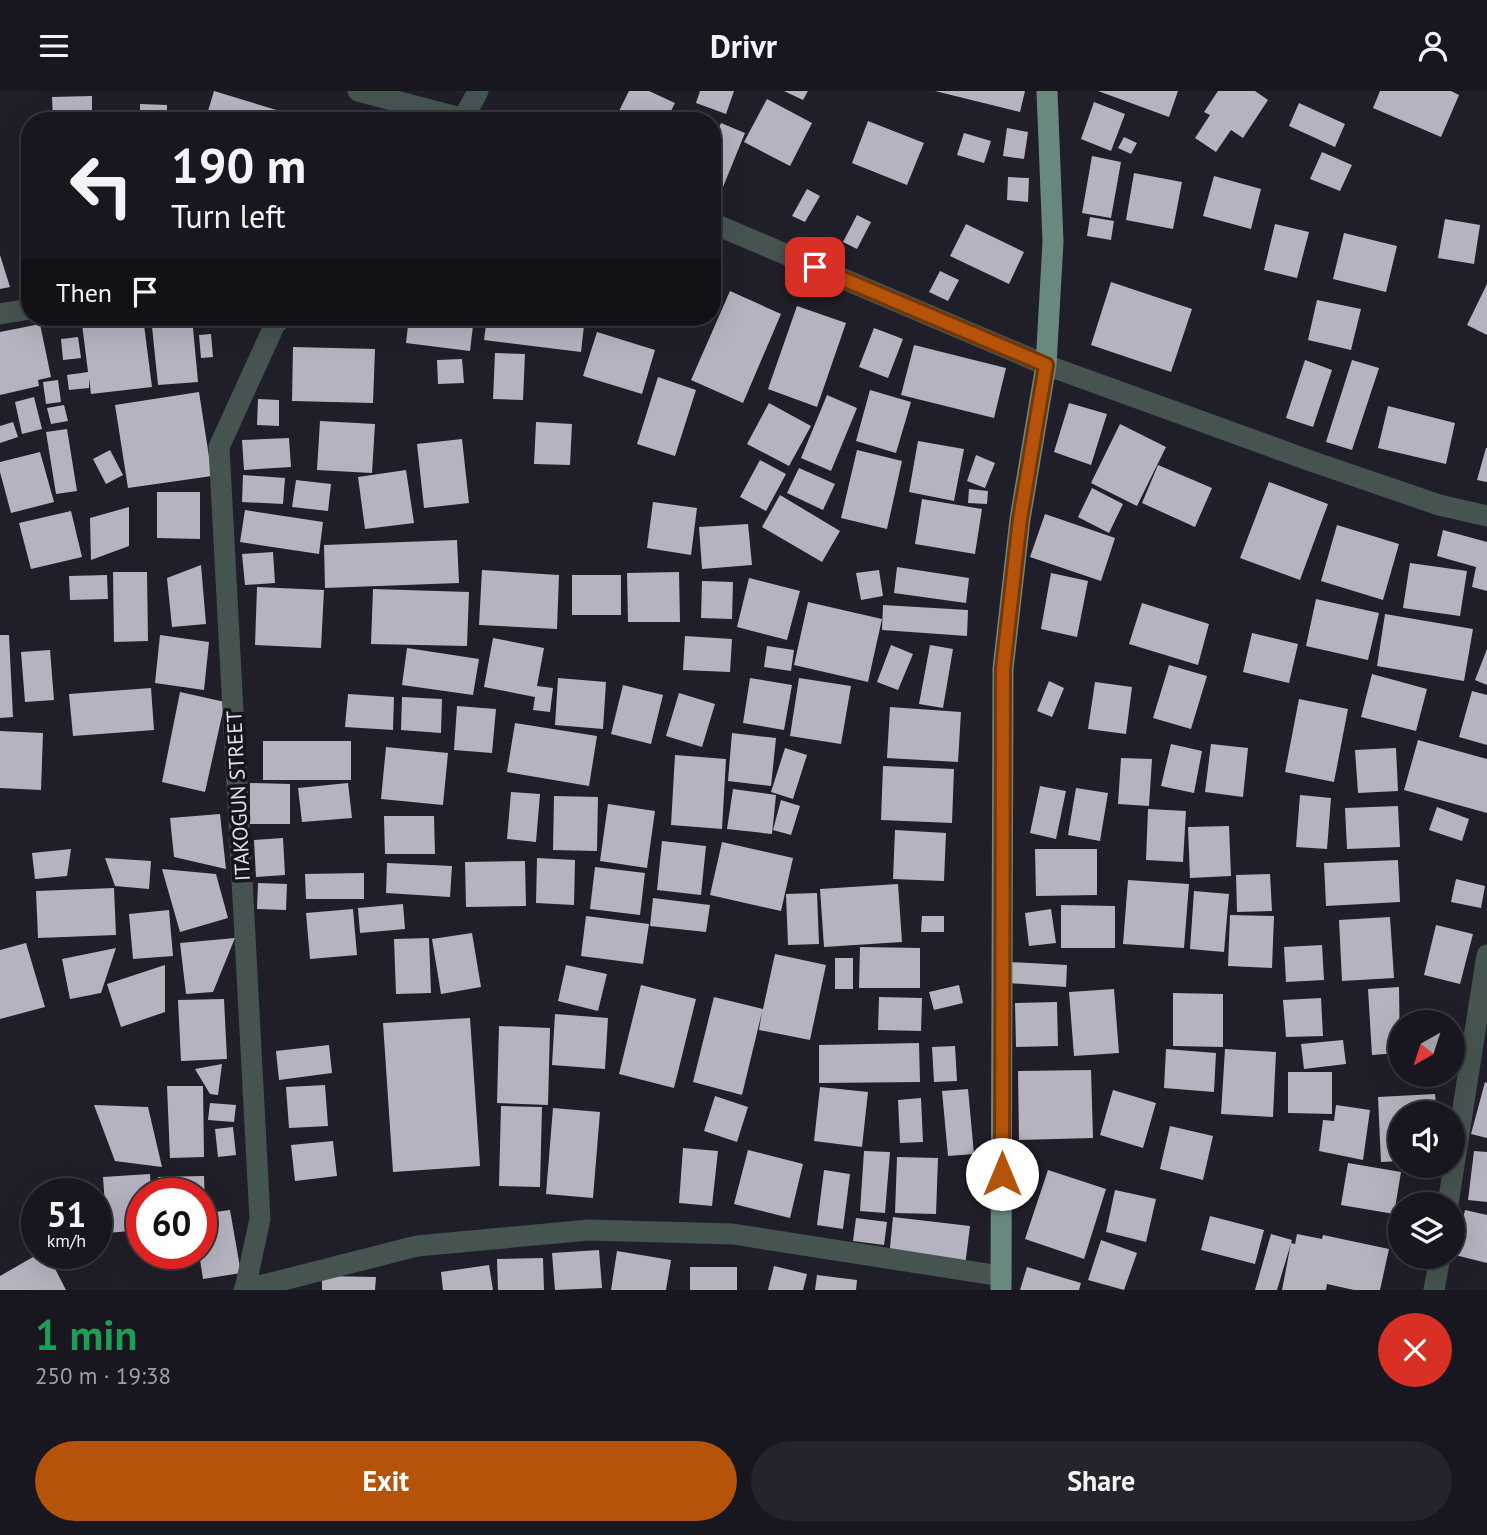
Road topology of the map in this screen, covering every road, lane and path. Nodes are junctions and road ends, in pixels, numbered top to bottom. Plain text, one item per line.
1 (358, 91) edge
2 (478, 91) edge
3 (1047, 91) edge
4 (436, 112) edge
5 (469, 112) edge
6 (721, 227) edge
7 (21, 310) edge
8 (0, 314) edge
9 (272, 326) edge
10 (1046, 365) junction
11 (1487, 516) edge
12 (1487, 955) edge
13 (1450, 1192) edge
14 (1438, 1269) edge
15 (1001, 1283) edge
16 (244, 1290) edge
17 (1434, 1290) edge

1 - 4 street
2 - 5 street
3 - 10 main road
6 - 10 street
7 - 8 street
9 - 16 street, ITAKOGUN STREET
10 - 11 street
10 - 15 main road
12 - 13 street
14 - 17 street
15 - 16 street

